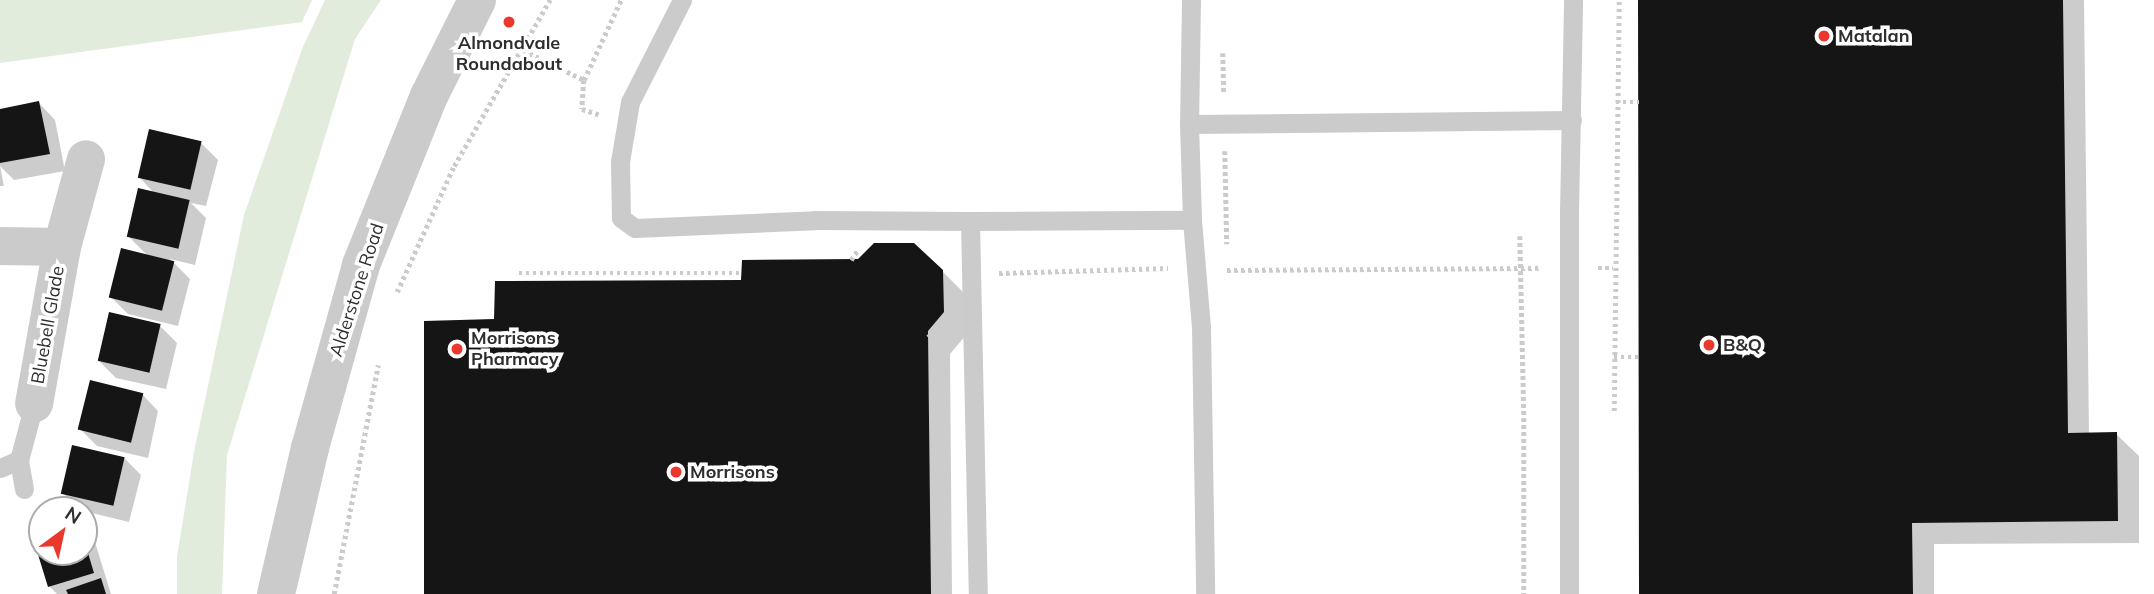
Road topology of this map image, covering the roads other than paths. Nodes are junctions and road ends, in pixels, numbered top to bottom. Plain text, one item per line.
1 (477, 0) edge
2 (682, 0) edge
3 (1191, 0) edge
4 (1573, 0) edge
5 (1572, 120) junction
6 (1189, 124) junction
7 (86, 159) dead end
8 (1192, 220) junction
9 (970, 221) junction
10 (0, 246) edge
11 (62, 247) junction
12 (34, 404) joint
13 (19, 460) junction
14 (0, 468) edge
15 (24, 489) dead end
16 (276, 594) edge
17 (978, 594) edge
18 (1205, 594) edge
19 (1569, 594) edge

1 - 16 street, Alderstone Road
2 - 9 lane
3 - 6 lane
4 - 5 lane
5 - 6 lane
5 - 19 lane
6 - 8 lane
7 - 11 street, Bluebell Glade
8 - 9 lane
8 - 18 lane
9 - 17 lane
10 - 11 street, Bluebell Glade
11 - 12 street, Bluebell Glade
12 - 13 lane
13 - 14 lane
13 - 15 lane

